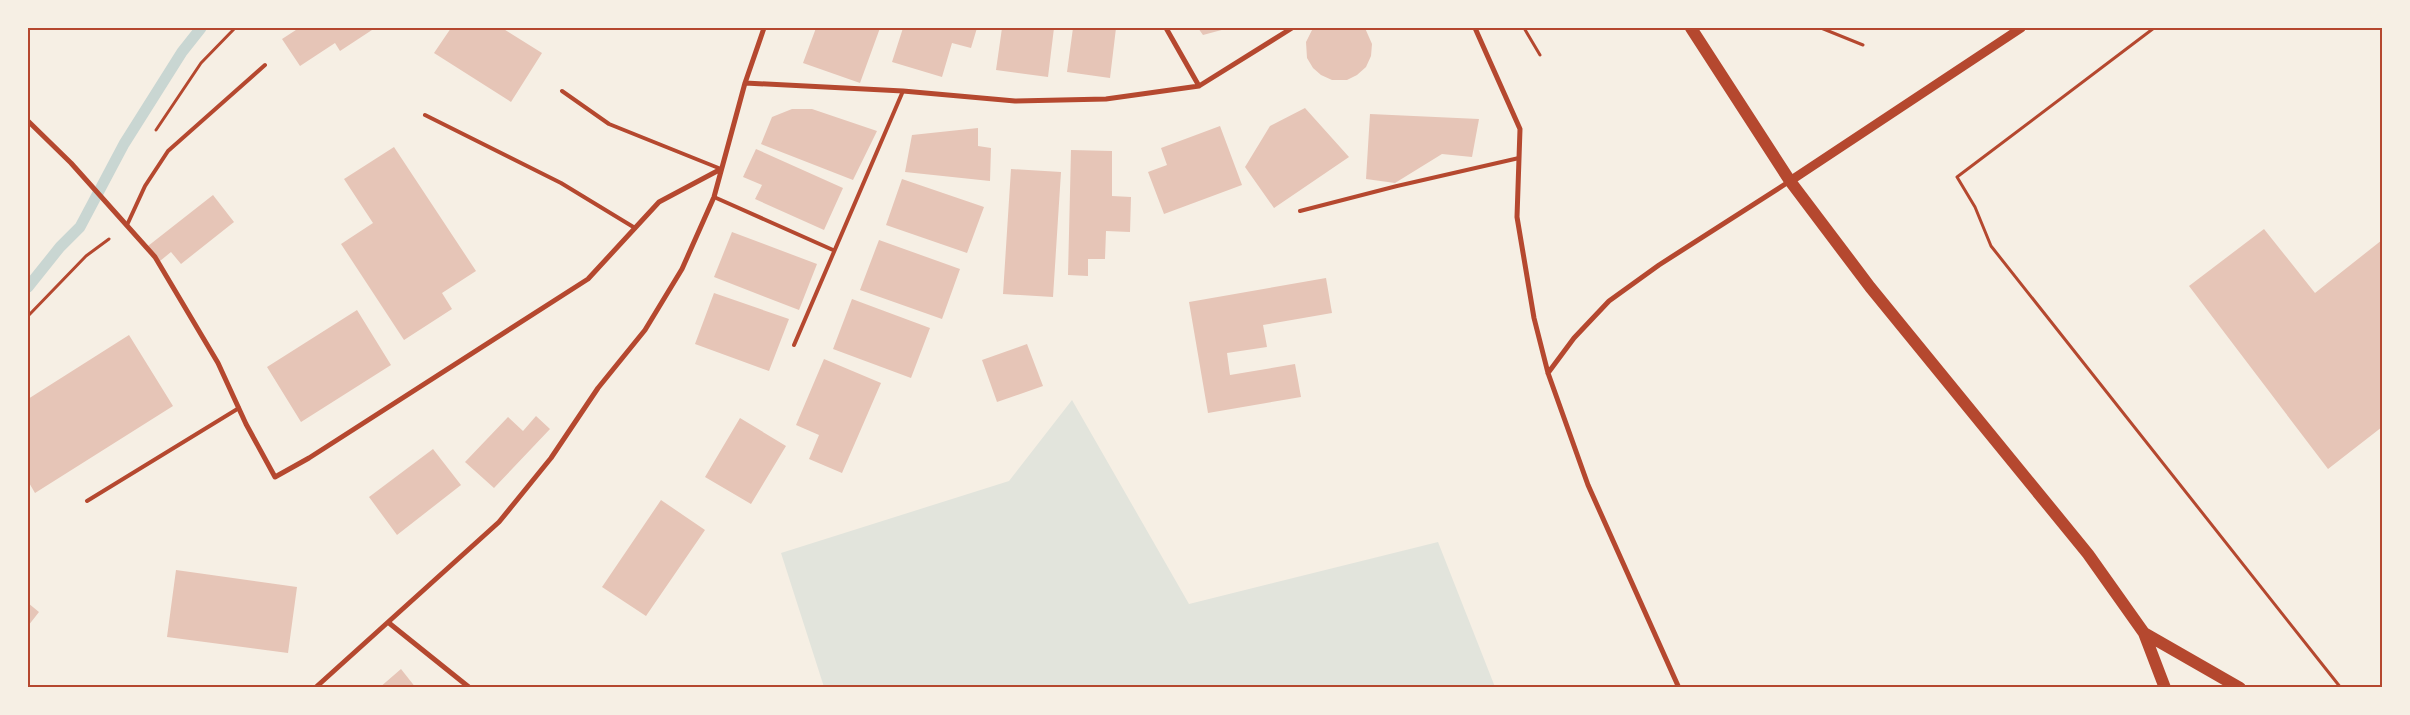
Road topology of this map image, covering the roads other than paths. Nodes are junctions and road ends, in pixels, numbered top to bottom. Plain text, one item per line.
1 (764, 28) edge
2 (1166, 28) edge
3 (1292, 28) edge
4 (1475, 28) edge
5 (1691, 28) edge
6 (2021, 28) edge
7 (265, 66) dead end
8 (746, 83) junction
9 (1199, 86) junction
10 (562, 91) dead end
11 (903, 91) junction
12 (425, 115) dead end
13 (28, 121) edge
14 (1519, 158) junction
15 (721, 169) junction
16 (1790, 181) junction
17 (714, 198) junction
18 (1300, 211) dead end
19 (127, 225) junction
20 (635, 228) junction
21 (833, 250) junction
22 (794, 346) dead end
23 (1548, 373) junction
24 (239, 408) junction
25 (87, 501) dead end
26 (389, 623) junction
27 (2144, 633) junction
28 (315, 688) edge
29 (470, 688) edge
30 (1679, 688) edge
31 (2165, 688) edge
32 (2240, 688) edge

1 - 8 street
2 - 9 street
3 - 9 street
4 - 14 street
5 - 16 main road
6 - 16 street
7 - 19 lane
8 - 11 street
8 - 15 street
9 - 11 street
10 - 15 lane
11 - 21 lane
12 - 20 lane
13 - 19 street
14 - 18 lane
14 - 23 street
15 - 17 street
15 - 20 street
16 - 23 street
16 - 27 main road
17 - 21 lane
17 - 26 street
19 - 24 street
20 - 24 street
21 - 22 lane
23 - 30 street
24 - 25 lane
26 - 28 street
26 - 29 street
27 - 31 main road
27 - 32 main road

